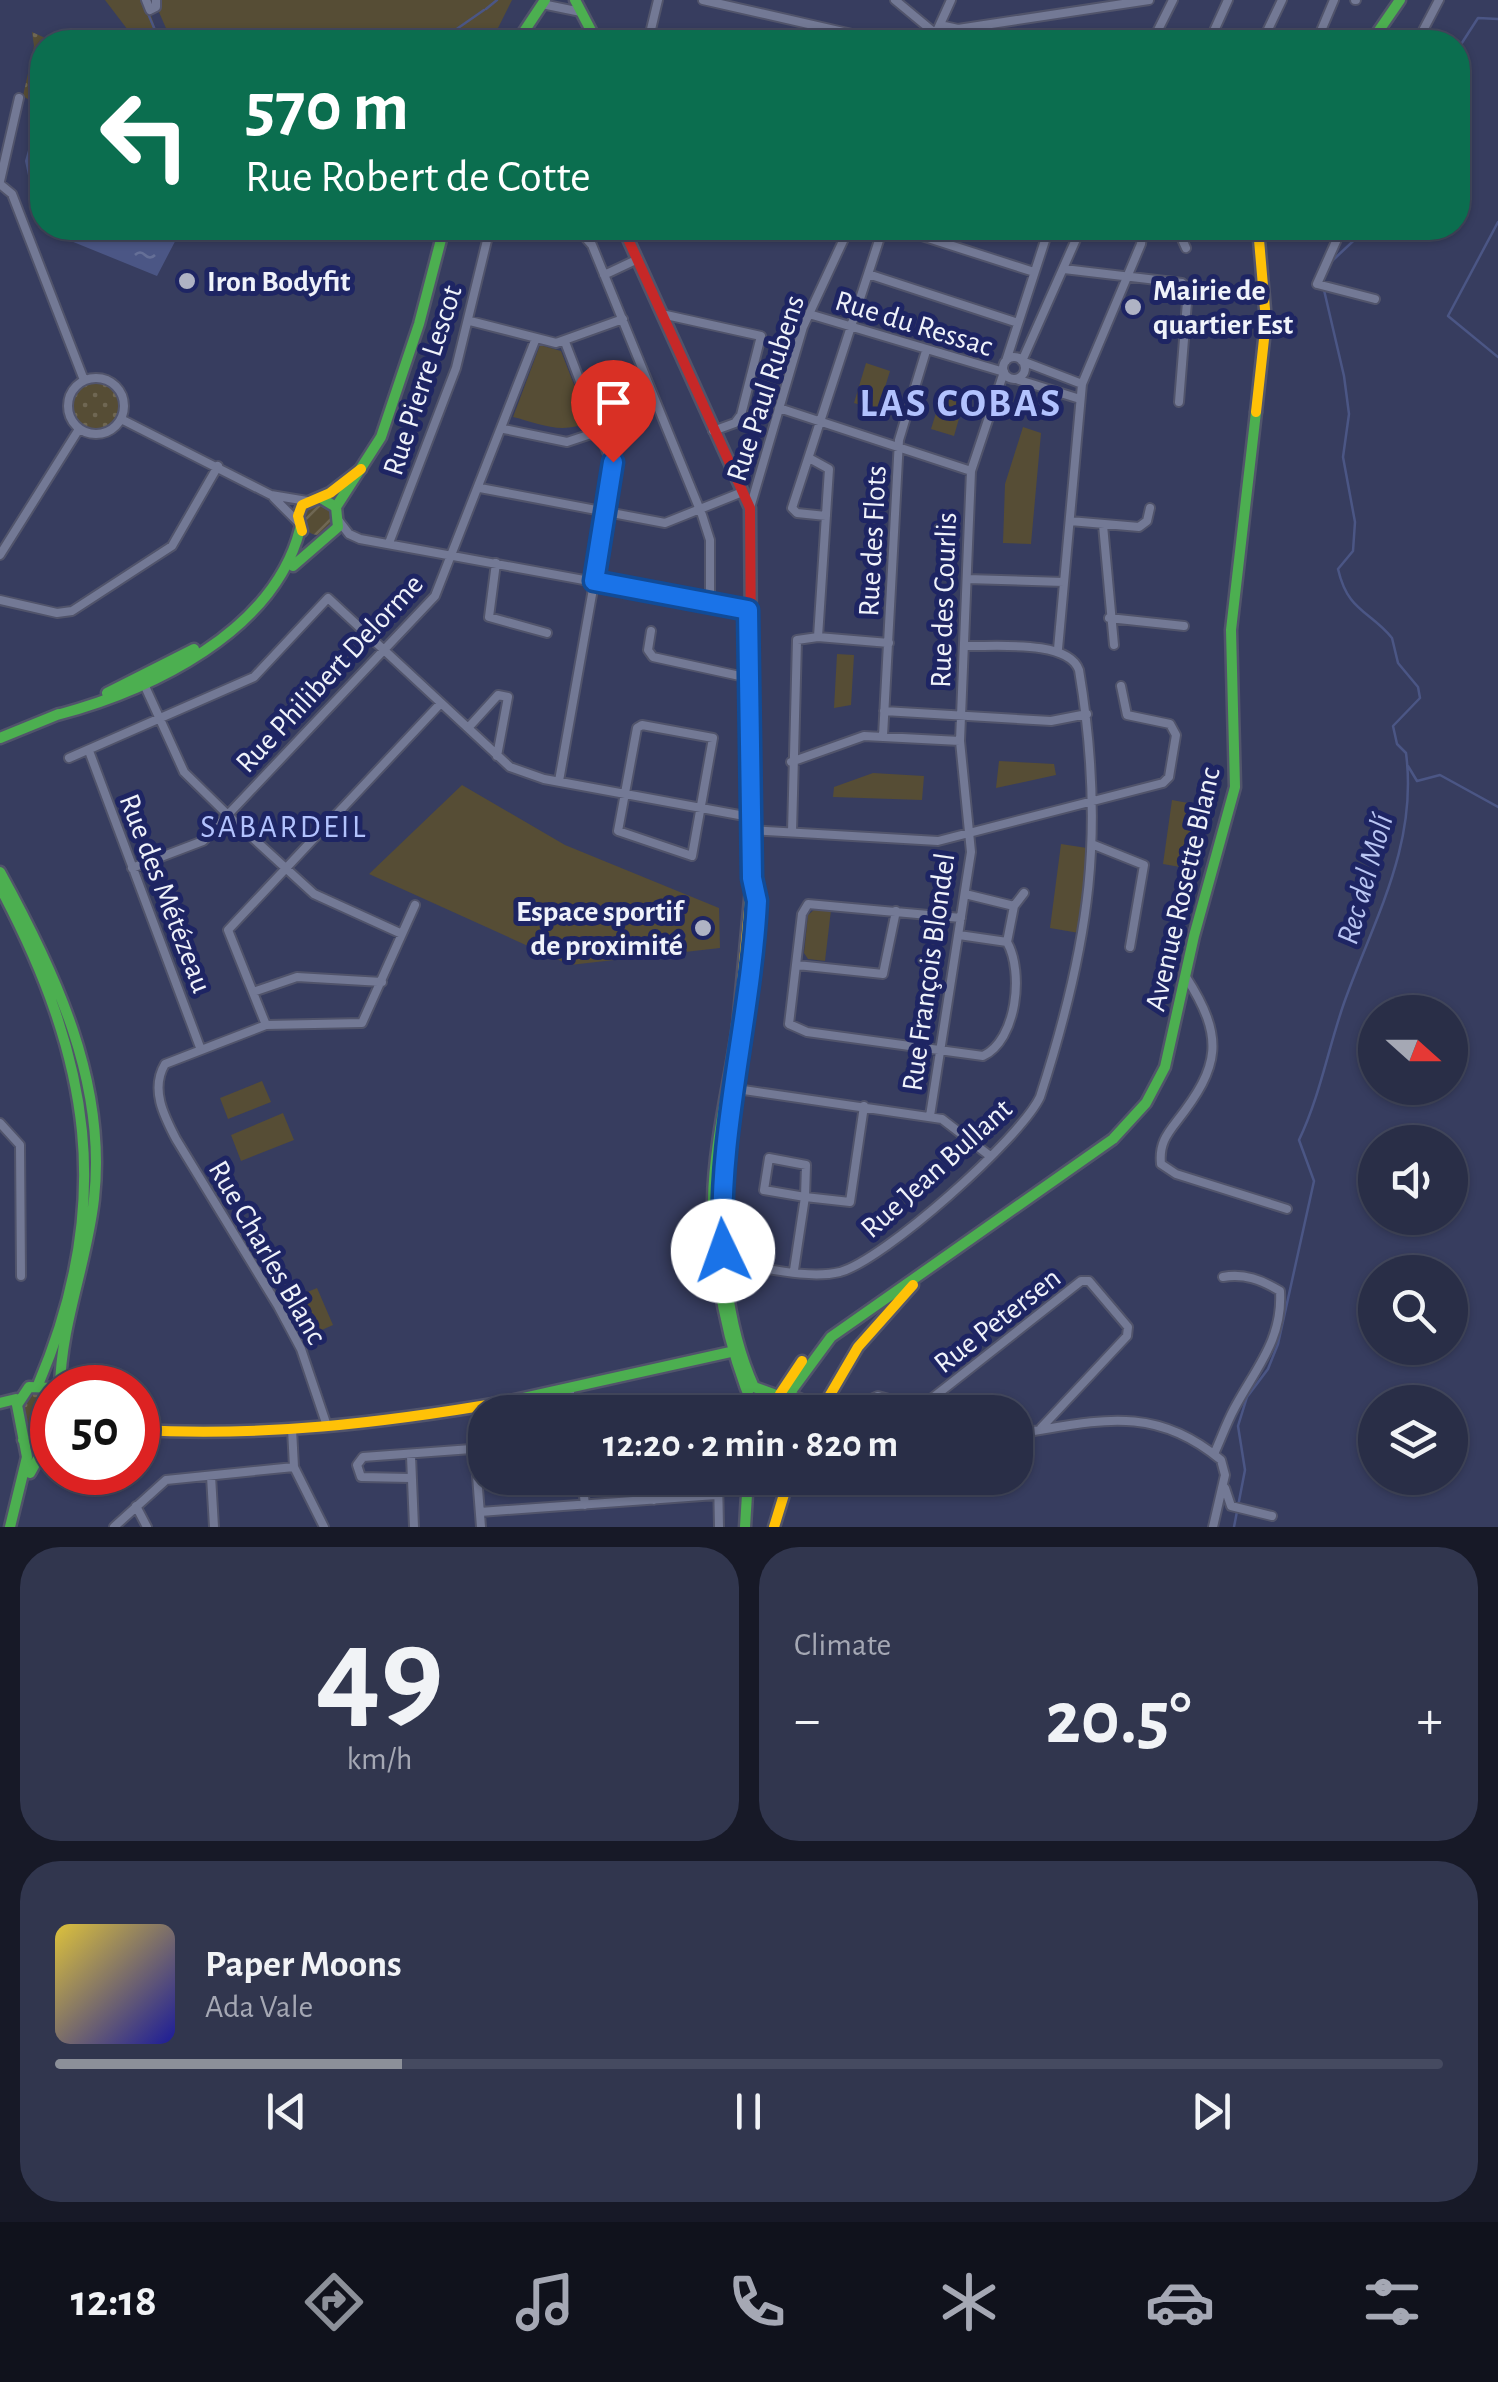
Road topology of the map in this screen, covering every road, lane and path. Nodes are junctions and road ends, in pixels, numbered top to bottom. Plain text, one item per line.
1 (146, 0) edge
2 (156, 0) edge
3 (575, 0) edge
4 (658, 0) edge
5 (703, 0) edge
6 (895, 0) edge
7 (951, 0) edge
8 (1149, 0) edge
9 (1173, 0) edge
10 (1228, 0) edge
11 (1282, 0) edge
12 (1334, 0) edge
13 (1400, 0) edge
14 (1440, 0) edge
15 (541, 1) edge
16 (582, 12) junction
17 (524, 30) edge
18 (591, 30) edge
19 (651, 30) edge
20 (834, 30) edge
21 (931, 30) edge
22 (938, 30) edge
23 (954, 30) edge
24 (1158, 30) edge
25 (1214, 30) edge
26 (1268, 30) edge
27 (1321, 30) edge
28 (1379, 30) edge
29 (1424, 30) edge
30 (19, 98) dead end
31 (0, 183) edge
32 (441, 240) edge
33 (487, 240) edge
34 (589, 240) edge
35 (628, 240) edge
36 (843, 240) edge
37 (879, 240) edge
38 (935, 240) edge
39 (1045, 240) edge
40 (1074, 240) edge
41 (1139, 240) edge
42 (1183, 240) edge
43 (1259, 240) edge
44 (1336, 240) edge
45 (1186, 248) dead end
46 (638, 259) junction
47 (1064, 270) junction
48 (1034, 272) junction
49 (868, 274) junction
50 (604, 275) junction
51 (1126, 278) junction
52 (1375, 300) dead end
53 (810, 314) junction
54 (666, 315) junction
55 (623, 319) junction
56 (470, 321) junction
57 (1018, 323) junction
58 (764, 326) dead end
59 (850, 327) junction
60 (761, 336) junction
61 (536, 338) junction
62 (565, 342) junction
63 (926, 351) junction
64 (1022, 360) junction
65 (1006, 361) junction
66 (1004, 372) junction
67 (1016, 378) junction
68 (84, 380) junction
69 (1082, 384) junction
70 (1080, 399) junction
71 (1180, 402) dead end
72 (780, 408) junction
73 (121, 419) junction
74 (820, 421) junction
75 (79, 429) junction
76 (504, 429) junction
77 (713, 430) junction
78 (600, 431) junction
79 (899, 447) junction
80 (809, 458) junction
81 (218, 466) junction
82 (360, 469) junction
83 (971, 471) junction
84 (480, 488) junction
85 (740, 493) junction
86 (270, 495) junction
87 (321, 498) junction
88 (306, 501) junction
89 (336, 507) junction
90 (750, 508) junction
91 (1150, 508) dead end
92 (700, 510) junction
93 (605, 512) junction
94 (826, 516) junction
95 (339, 520) junction
96 (1070, 522) junction
97 (299, 525) junction
98 (1104, 525) junction
99 (317, 540) junction
100 (389, 543) junction
101 (455, 554) junction
102 (0, 555) edge
103 (496, 563) junction
104 (967, 579) junction
105 (594, 581) junction
106 (1064, 582) junction
107 (264, 594) junction
108 (0, 600) edge
109 (710, 602) junction
110 (748, 610) junction
111 (1110, 618) junction
112 (1184, 626) dead end
113 (228, 628) junction
114 (651, 632) dead end
115 (546, 634) dead end
116 (818, 637) junction
117 (889, 644) junction
118 (1114, 645) dead end
119 (964, 646) junction
120 (384, 649) junction
121 (1058, 649) junction
122 (749, 678) junction
123 (142, 685) junction
124 (1122, 686) dead end
125 (440, 704) junction
126 (884, 711) junction
127 (1087, 714) junction
128 (961, 715) junction
129 (162, 719) junction
130 (468, 728) junction
131 (5, 736) edge
132 (884, 736) junction
133 (960, 741) junction
134 (89, 751) junction
135 (497, 756) junction
136 (69, 758) dead end
137 (791, 762) junction
138 (560, 781) junction
139 (625, 794) junction
140 (1096, 800) junction
141 (701, 807) junction
142 (228, 815) junction
143 (750, 823) junction
144 (792, 832) junction
145 (968, 834) junction
146 (1094, 844) junction
147 (132, 868) junction
148 (284, 868) junction
149 (0, 872) edge
150 (0, 886) edge
151 (1024, 893) dead end
152 (965, 894) junction
153 (415, 904) dead end
154 (1014, 906) junction
155 (896, 911) junction
156 (961, 918) junction
157 (402, 934) junction
158 (959, 935) junction
159 (1008, 942) junction
160 (1130, 946) dead end
161 (797, 965) junction
162 (1186, 977) junction
163 (382, 982) junction
164 (253, 992) junction
165 (266, 1025) junction
166 (201, 1050) junction
167 (940, 1052) junction
168 (732, 1088) junction
169 (864, 1106) junction
170 (930, 1116) junction
171 (0, 1123) edge
172 (990, 1156) junction
173 (805, 1197) junction
174 (1288, 1209) dead end
175 (721, 1261) junction
176 (794, 1270) junction
177 (928, 1271) junction
178 (20, 1276) dead end
179 (1223, 1277) dead end
180 (739, 1355) junction
181 (45, 1365) edge
182 (61, 1365) edge
183 (569, 1388) junction
184 (30, 1390) edge
185 (782, 1394) junction
186 (570, 1395) edge
187 (747, 1395) edge
188 (786, 1395) edge
189 (828, 1395) edge
190 (937, 1395) edge
191 (16, 1399) junction
192 (0, 1402) edge
193 (0, 1412) edge
194 (12, 1422) junction
195 (326, 1423) junction
196 (292, 1428) junction
197 (1042, 1428) junction
198 (1033, 1430) edge
199 (160, 1431) edge
200 (24, 1440) junction
201 (30, 1441) edge
202 (468, 1450) edge
203 (1214, 1454) junction
204 (412, 1456) junction
205 (294, 1467) junction
206 (30, 1472) edge
207 (211, 1476) junction
208 (410, 1478) junction
209 (1223, 1484) junction
210 (480, 1495) edge
211 (584, 1495) edge
212 (654, 1495) edge
213 (716, 1495) joint
214 (747, 1495) edge
215 (784, 1495) edge
216 (654, 1500) junction
217 (585, 1505) junction
218 (136, 1506) junction
219 (480, 1512) junction
220 (1272, 1516) dead end
221 (13, 1527) edge
222 (114, 1527) edge
223 (148, 1527) edge
224 (214, 1527) edge
225 (324, 1527) edge
226 (414, 1527) edge
227 (481, 1527) edge
228 (719, 1527) edge
229 (745, 1527) edge
230 (774, 1527) edge
231 (1213, 1527) edge

1 - 2 street
3 - 16 main road
4 - 19 street
5 - 20 street
6 - 21 street
7 - 22 street
8 - 23 street
9 - 24 street
10 - 25 street
11 - 26 street
12 - 27 street
13 - 28 main road
14 - 29 street
15 - 16 street
15 - 17 main road
16 - 18 main road
30 - 31 street
31 - 68 street
32 - 82 main road
33 - 56 street, Rue Pierre Lescot
34 - 50 street
35 - 46 main road
36 - 53 street, Rue Paul Rubens
37 - 49 street
38 - 48 street
39 - 48 street, Rue des Courlis
40 - 47 street
41 - 51 street
42 - 45 street
43 - 162 main road, Avenue Rosette Blanc
44 - 52 street
46 - 50 street
46 - 54 main road
47 - 51 street
47 - 64 street
48 - 57 street, Rue des Courlis
49 - 57 street
49 - 59 street
50 - 55 street
51 - 69 street
51 - 71 street
53 - 59 street, Rue du Ressac
53 - 72 street, Rue Paul Rubens
54 - 60 street
54 - 77 main road
55 - 62 street
55 - 92 street
56 - 61 street
56 - 100 street, Rue Pierre Lescot
57 - 65 street, Rue des Courlis
58 - 60 street
59 - 63 street, Rue du Ressac
59 - 74 street
60 - 77 street
61 - 62 street
61 - 76 street, Rue Philibert Delorme
62 - 78 street
63 - 66 street, Rue du Ressac
63 - 79 street, Rue des Flots
64 - 65 street
64 - 67 street
64 - 69 street, Rue du Ressac
65 - 66 street, Rue des Courlis
66 - 67 street, Rue du Ressac
66 - 83 street, Rue des Courlis
67 - 70 street, Rue du Ressac
68 - 73 street
68 - 75 street
69 - 70 street
70 - 96 street
72 - 74 street
72 - 90 street, Rue Paul Rubens
73 - 75 street
73 - 81 street
74 - 79 street
74 - 80 street
75 - 102 street
76 - 78 street
76 - 84 street, Rue Philibert Delorme
77 - 85 main road
78 - 93 street
79 - 83 street
79 - 117 street, Rue des Flots
80 - 94 street
80 - 94 street
81 - 86 street
81 - 108 street
82 - 87 main road
82 - 89 main road
83 - 104 street, Rue des Courlis
84 - 93 street
84 - 101 street, Rue Philibert Delorme
85 - 90 main road
85 - 92 street
86 - 88 street
86 - 97 street
87 - 88 main road
87 - 89 main road
88 - 97 main road
89 - 95 main road
90 - 110 main road
91 - 98 street
92 - 93 street
92 - 109 street
93 - 105 street
94 - 116 street
95 - 99 main road
95 - 100 street
96 - 98 street
96 - 106 street
97 - 99 main road
97 - 107 main road
98 - 111 street
99 - 107 main road
100 - 101 street
101 - 103 street
101 - 120 street, Rue Philibert Delorme
103 - 105 street
103 - 115 street
104 - 106 street
104 - 119 street, Rue des Courlis
105 - 109 street
105 - 138 street
106 - 121 street
107 - 113 main road
109 - 110 street
110 - 122 main road
111 - 112 street
111 - 118 street
113 - 123 main road
113 - 123 main road
114 - 122 street
116 - 117 street
116 - 137 street
117 - 126 street, Rue des Flots
119 - 121 street
119 - 128 street, Rue des Courlis
120 - 125 street
120 - 129 street
120 - 142 street, Rue Philibert Delorme
121 - 127 street, Rue Jean Bullant
122 - 143 main road
123 - 129 street
123 - 131 main road
124 - 140 street
125 - 130 street
125 - 148 street
126 - 128 street
126 - 132 street, Rue des Flots
127 - 128 street
127 - 140 street, Rue Jean Bullant
128 - 133 street, Rue des Courlis
129 - 134 street
129 - 142 street
130 - 135 street
130 - 135 street
132 - 133 street
132 - 137 street
133 - 145 street, Rue des Courlis
134 - 136 street
134 - 147 street, Rue des Métézeau
135 - 138 street
137 - 144 street
138 - 139 street
139 - 141 street
139 - 141 street
139 - 141 street
140 - 145 street
140 - 146 street, Rue Jean Bullant
141 - 143 street
142 - 147 street, Rue Philibert Delorme
142 - 148 street
143 - 144 street
143 - 168 main road
144 - 145 street
145 - 152 street, Rue François Blondel
146 - 160 street
146 - 172 street, Rue Jean Bullant
147 - 166 street, Rue des Métézeau
148 - 157 street
148 - 164 street
149 - 182 main road
150 - 181 main road
151 - 154 street
152 - 154 street
152 - 156 street, Rue François Blondel
153 - 157 street
154 - 159 street
155 - 156 street
155 - 161 street
155 - 161 street
156 - 158 street, Rue François Blondel
157 - 163 street
158 - 159 street
158 - 167 street, Rue François Blondel
159 - 167 street
161 - 167 street
162 - 174 street
162 - 177 main road, Avenue Rosette Blanc
163 - 164 street
163 - 165 street
164 - 165 street
165 - 166 street
166 - 195 street, Rue Charles Blanc
167 - 170 street, Rue François Blondel
168 - 169 street
168 - 175 main road
169 - 170 street
169 - 173 street
170 - 172 street
171 - 178 street
172 - 176 street, Rue Jean Bullant
173 - 173 street
173 - 176 street
175 - 176 street, Rue Jean Bullant
175 - 180 main road
177 - 185 main road, Avenue Rosette Blanc
177 - 189 main road, Avenue Rosette Blanc
179 - 203 street
180 - 183 main road
180 - 185 main road
180 - 187 main road
183 - 186 street
183 - 195 main road
184 - 191 main road
185 - 188 main road
190 - 197 street, Rue Petersen
191 - 192 main road
191 - 194 main road
193 - 194 main road
194 - 200 main road
195 - 196 main road
196 - 199 main road
196 - 205 street
197 - 198 street
197 - 203 street
200 - 201 main road
200 - 221 main road
202 - 204 street
203 - 209 street
204 - 208 street
204 - 208 street
205 - 207 street
205 - 225 street
206 - 221 main road
207 - 218 street
207 - 224 street
208 - 226 street
209 - 220 street
209 - 231 street
210 - 219 street
211 - 217 street
212 - 216 street
213 - 216 street
213 - 228 street
214 - 229 main road
215 - 230 main road
216 - 217 street
217 - 219 street
218 - 222 street
218 - 223 street
219 - 227 street

